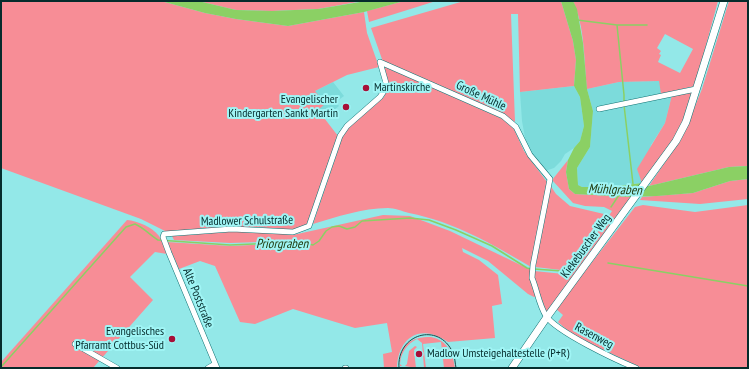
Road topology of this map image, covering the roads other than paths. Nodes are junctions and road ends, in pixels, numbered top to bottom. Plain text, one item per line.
1 (723, 3) edge
2 (380, 62) joint
3 (696, 89) junction
4 (599, 109) dead end
5 (164, 235) joint
6 (547, 317) junction
7 (75, 344) dead end
8 (216, 366) edge
9 (117, 368) edge
10 (208, 368) edge
11 (512, 368) edge
12 (636, 368) edge

1 - 3 main road, Kiekebuscher Weg
2 - 5 street, Madlower Schulstraße
2 - 6 street, Große Mühle
3 - 4 street
3 - 6 main road, Kiekebuscher Weg
5 - 8 street, Alte Poststraße
6 - 11 main road, Kiekebuscher Weg
6 - 12 street, Rasenweg
7 - 9 street
8 - 10 street

